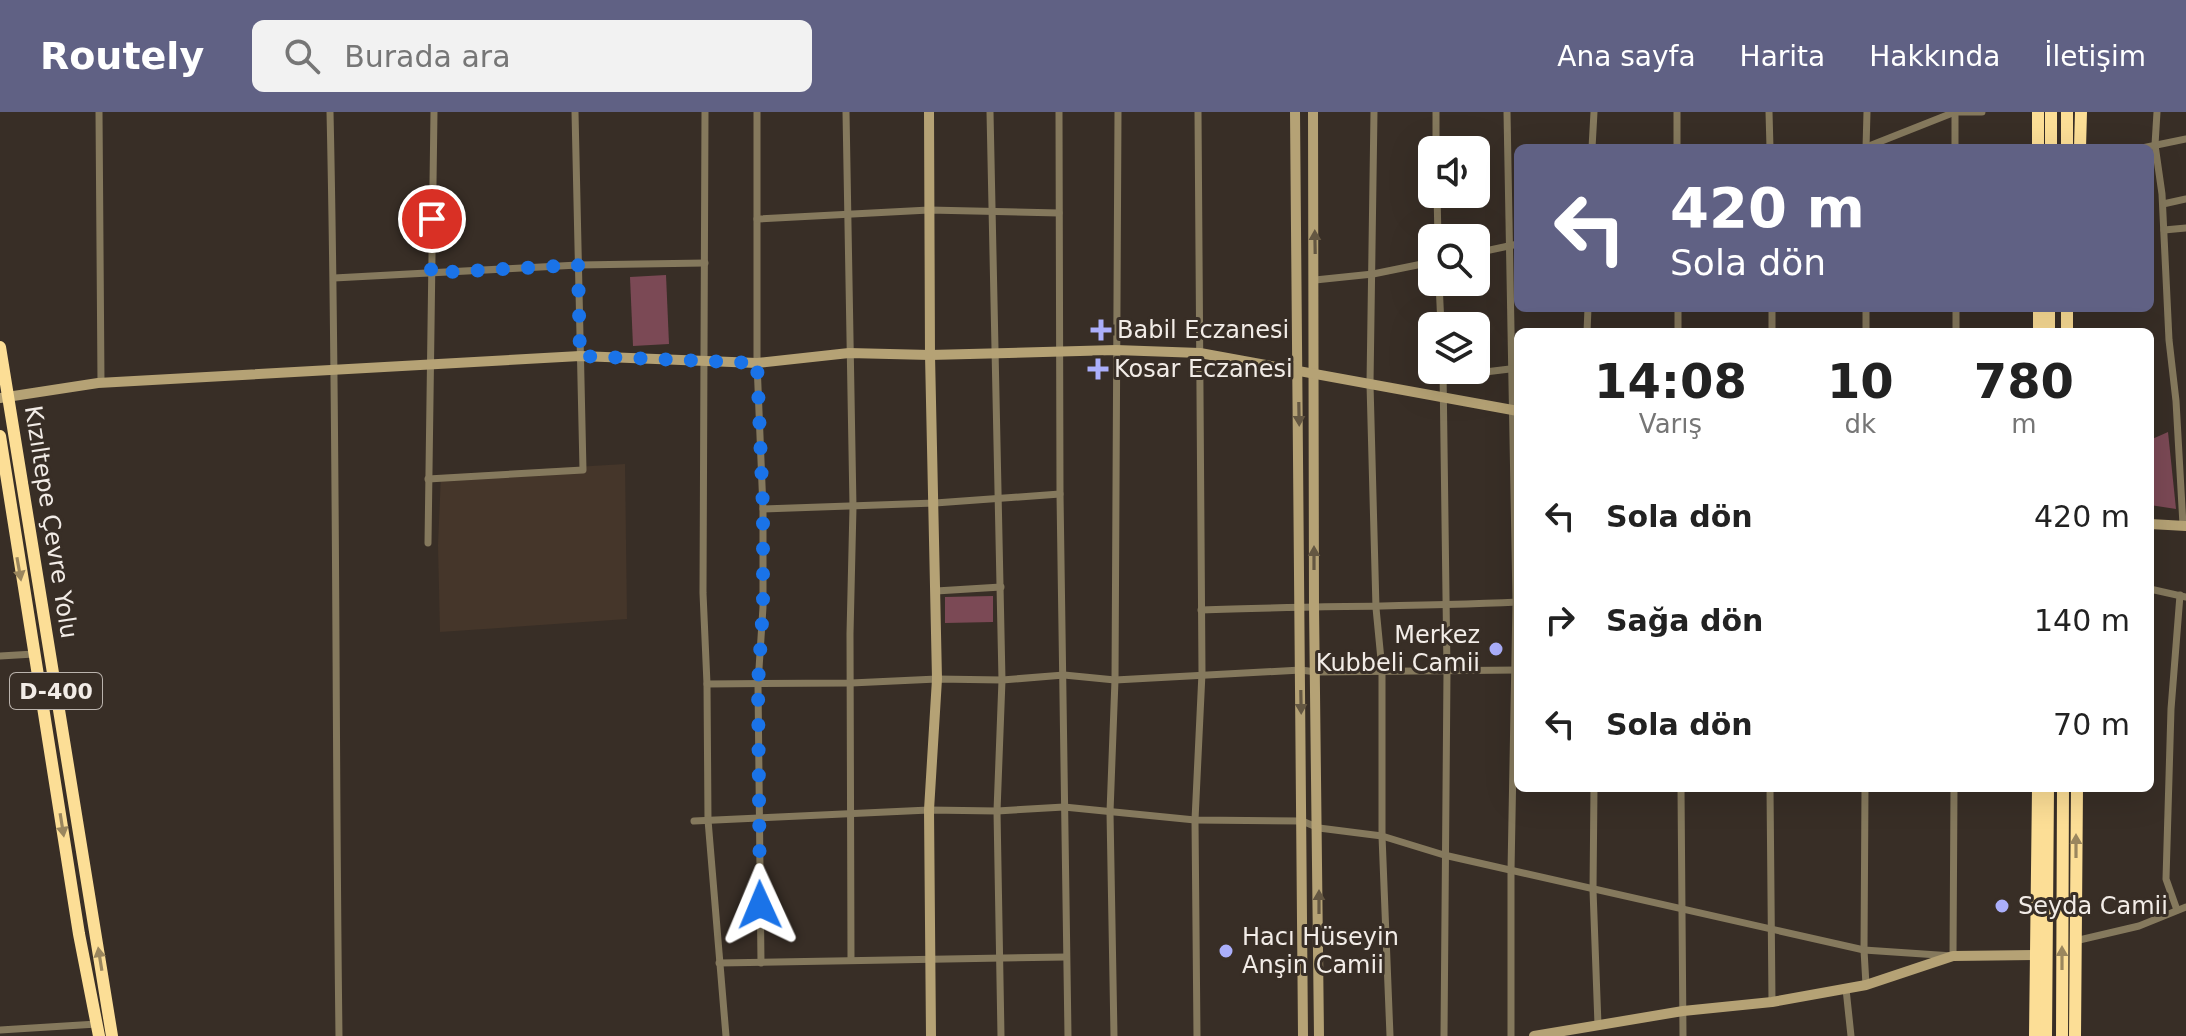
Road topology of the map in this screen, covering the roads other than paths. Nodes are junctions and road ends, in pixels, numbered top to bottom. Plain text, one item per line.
1 (99, 112) edge
2 (330, 112) edge
3 (434, 112) edge
4 (575, 112) edge
5 (705, 112) edge
6 (757, 112) edge
7 (846, 112) edge
8 (929, 112) edge
9 (990, 112) edge
10 (1059, 112) edge
11 (1118, 112) edge
12 (1198, 112) edge
13 (1295, 112) edge
14 (1313, 112) edge
15 (1374, 112) edge
16 (1436, 112) edge
17 (1507, 112) edge
18 (1594, 112) edge
19 (1677, 112) edge
20 (1769, 112) edge
21 (1867, 112) edge
22 (1955, 112) edge
23 (1982, 112) edge
24 (2038, 112) edge
25 (2051, 112) edge
26 (2067, 112) edge
27 (2081, 112) edge
28 (2157, 112) edge
29 (1436, 136) edge
30 (2186, 139) edge
31 (1592, 144) edge
32 (1677, 144) edge
33 (1770, 144) edge
34 (1865, 144) edge
35 (1875, 144) edge
36 (1955, 144) edge
37 (2038, 144) edge
38 (2051, 144) edge
39 (2067, 144) edge
40 (2080, 144) edge
41 (2155, 145) junction
42 (2186, 199) edge
43 (2163, 204) junction
44 (929, 210) junction
45 (994, 212) junction
46 (1059, 213) junction
47 (850, 216) junction
48 (757, 219) junction
49 (2186, 228) edge
50 (2164, 230) junction
51 (1514, 245) edge
52 (1490, 250) edge
53 (705, 263) junction
54 (578, 265) junction
55 (1418, 265) edge
56 (431, 273) junction
57 (1373, 274) junction
58 (334, 278) junction
59 (1315, 280) junction
60 (0, 347) edge
61 (1116, 350) junction
62 (1059, 352) junction
63 (849, 353) junction
64 (994, 353) junction
65 (1200, 353) junction
66 (930, 355) junction
67 (580, 356) junction
68 (706, 360) junction
69 (757, 363) junction
70 (429, 365) junction
71 (1514, 368) edge
72 (336, 370) junction
73 (1299, 370) junction
74 (1490, 370) edge
75 (1313, 373) junction
76 (101, 382) junction
77 (1370, 384) junction
78 (1443, 384) edge
79 (1444, 397) junction
80 (4, 398) edge
81 (1514, 410) edge
82 (2186, 413) edge
83 (2177, 414) junction
84 (0, 436) edge
85 (2182, 442) edge
86 (428, 479) junction
87 (1060, 494) junction
88 (1000, 499) junction
89 (935, 503) junction
90 (853, 507) junction
91 (763, 509) junction
92 (2154, 524) edge
93 (2184, 526) edge
94 (428, 543) dead end
95 (1001, 587) junction
96 (2154, 590) edge
97 (936, 591) junction
98 (2183, 596) edge
99 (1514, 602) edge
100 (1445, 605) junction
101 (1301, 606) junction
102 (1314, 606) junction
103 (1376, 608) junction
104 (1201, 610) junction
105 (34, 654) junction
106 (0, 656) edge
107 (1301, 670) junction
108 (1382, 670) junction
109 (1514, 670) edge
110 (1447, 671) junction
111 (1316, 672) junction
112 (1202, 673) junction
113 (1064, 675) junction
114 (937, 679) junction
115 (1002, 680) junction
116 (1115, 680) junction
117 (851, 683) junction
118 (707, 684) junction
119 (758, 684) junction
120 (1514, 770) edge
121 (1594, 792) edge
122 (1681, 792) edge
123 (1770, 792) edge
124 (1865, 792) edge
125 (1954, 792) edge
126 (2038, 792) edge
127 (2048, 792) edge
128 (2063, 792) edge
129 (2077, 792) edge
130 (1064, 807) junction
131 (929, 810) junction
132 (997, 811) junction
133 (1110, 812) junction
134 (852, 815) junction
135 (758, 819) junction
136 (708, 820) junction
137 (1195, 820) junction
138 (694, 821) dead end
139 (1302, 821) junction
140 (1319, 828) junction
141 (1382, 836) junction
142 (1444, 855) junction
143 (1511, 871) junction
144 (1593, 890) junction
145 (2186, 904) edge
146 (2177, 910) junction
147 (1682, 911) junction
148 (1771, 930) junction
149 (2075, 941) junction
150 (1864, 950) junction
151 (2036, 955) junction
152 (1953, 956) junction
153 (1066, 957) junction
154 (930, 959) junction
155 (999, 959) junction
156 (851, 960) junction
157 (719, 963) junction
158 (761, 963) junction
159 (1866, 985) junction
160 (1846, 989) junction
161 (1772, 1002) junction
162 (1683, 1011) junction
163 (1598, 1025) junction
164 (0, 1030) edge
165 (98, 1030) edge
166 (112, 1036) edge
167 (339, 1036) edge
168 (726, 1036) edge
169 (931, 1036) edge
170 (1001, 1036) edge
171 (1068, 1036) edge
172 (1114, 1036) edge
173 (1197, 1036) edge
174 (1303, 1036) edge
175 (1319, 1036) edge
176 (1390, 1036) edge
177 (1444, 1036) edge
178 (1511, 1036) edge
179 (1534, 1036) edge
180 (1683, 1036) edge
181 (1851, 1036) edge
182 (2035, 1036) edge
183 (2046, 1036) edge
184 (2062, 1036) edge
185 (2075, 1036) edge

1 - 76 street
2 - 58 street
3 - 56 street
4 - 54 street
5 - 53 street
6 - 48 street
7 - 47 street
8 - 44 street
9 - 45 street
10 - 46 street
11 - 61 street
12 - 65 street
13 - 73 street
59 -> 14 street
15 - 57 street
16 - 29 street
17 - 51 street
18 - 31 street
19 - 32 street
20 - 33 street
21 - 34 street
22 - 23 street
22 - 35 street
22 - 36 street
24 - 37 highway
25 - 38 highway
26 - 39 highway
27 - 40 highway
28 - 41 street
30 - 41 street
41 - 43 street
42 - 43 street
43 - 50 street
44 - 45 street
44 - 47 street
44 - 66 street
45 - 46 street
45 - 64 street
46 - 62 street
47 - 48 street
47 - 63 street
48 - 69 street
49 - 50 street
50 - 83 street
51 - 52 street
53 - 54 street
53 - 68 street
54 - 56 street
54 - 67 street
55 - 57 street
56 - 58 street
56 - 70 street
57 - 59 street
57 - 77 street
58 - 72 street
59 - 75 street
60 - 80 highway, Kızıltepe Çevre Yolu / D-400
61 - 62 street
61 - 65 street
61 - 116 street
62 - 64 street
62 - 87 street
63 - 66 street
63 - 69 street
63 - 90 street
64 - 66 street
64 - 88 street
65 - 73 street
65 - 104 street
66 - 89 street
67 - 68 street
67 - 70 street
67 - 86 street
68 - 69 street
68 - 118 street
69 - 91 street
70 - 72 street
70 - 86 street
71 - 74 street
72 - 76 street
72 - 167 street
73 - 75 street
73 -> 101 street
75 - 77 street
102 -> 75 street
76 - 80 street
77 - 79 street
77 - 103 street
78 - 79 street
79 - 81 street
79 - 100 street
166 -> 80 highway, Kızıltepe Çevre Yolu / D-400
82 - 83 street
83 - 85 street
84 -> 105 highway, Kızıltepe Çevre Yolu / D-400
85 - 93 street
86 - 94 street
87 - 88 street
87 - 113 street
88 - 89 street
88 - 95 street
89 - 90 street
89 - 97 street
90 - 91 street
90 - 117 street
91 - 119 street
92 - 93 street
95 - 97 street
95 - 115 street
96 - 98 street
97 - 114 street
98 - 146 street
99 - 100 street
100 - 103 street
100 - 110 street
101 - 102 street
101 - 104 street
101 - 107 street
102 - 103 street
102 - 111 street
103 - 108 street
104 - 112 street
105 - 106 street
105 -> 165 highway, Kızıltepe Çevre Yolu / D-400
107 - 111 street
107 - 112 street
107 -> 139 street
108 - 110 street
108 - 111 street
108 - 141 street
109 - 110 street
110 - 142 street
111 - 140 street
112 - 116 street
112 - 137 street
113 - 115 street
113 - 116 street
113 - 130 street
114 - 115 street
114 - 117 street
114 - 131 street
115 - 132 street
116 - 133 street
117 - 119 street
117 - 134 street
118 - 119 street
118 - 136 street
119 - 135 street
120 - 143 street
121 - 144 street
122 - 147 street
123 - 148 street
124 - 150 street
125 - 152 street
126 - 151 highway
127 - 183 highway
184 -> 128 highway
149 -> 129 highway
130 - 132 street
130 - 133 street
130 - 153 street
131 - 132 street
131 - 134 street
131 - 154 street
132 - 155 street
133 - 137 street
133 - 172 street
134 - 135 street
134 - 156 street
135 - 136 street
135 - 158 street
136 - 138 street
136 - 157 street
137 - 139 street
137 - 173 street
139 - 140 street
139 - 174 street
140 - 141 street
175 -> 140 street
141 - 142 street
141 - 176 street
142 - 143 street
142 - 177 street
143 - 144 street
143 - 178 street
144 - 147 street
144 - 163 street
145 - 146 street
146 - 149 street
147 - 148 street
147 - 162 street
148 - 150 street
148 - 161 street
149 - 185 highway
150 - 152 street
150 - 159 street
151 - 152 street
151 - 182 highway
152 - 159 street
153 - 155 street
153 - 171 street
154 - 155 street
154 - 156 street
154 - 169 street
155 - 170 street
156 - 158 street
157 - 158 street
157 - 168 street
159 - 160 street
160 - 161 street
160 - 181 street
161 - 162 street
162 - 163 street
162 - 180 street
163 - 179 street
164 - 165 street

